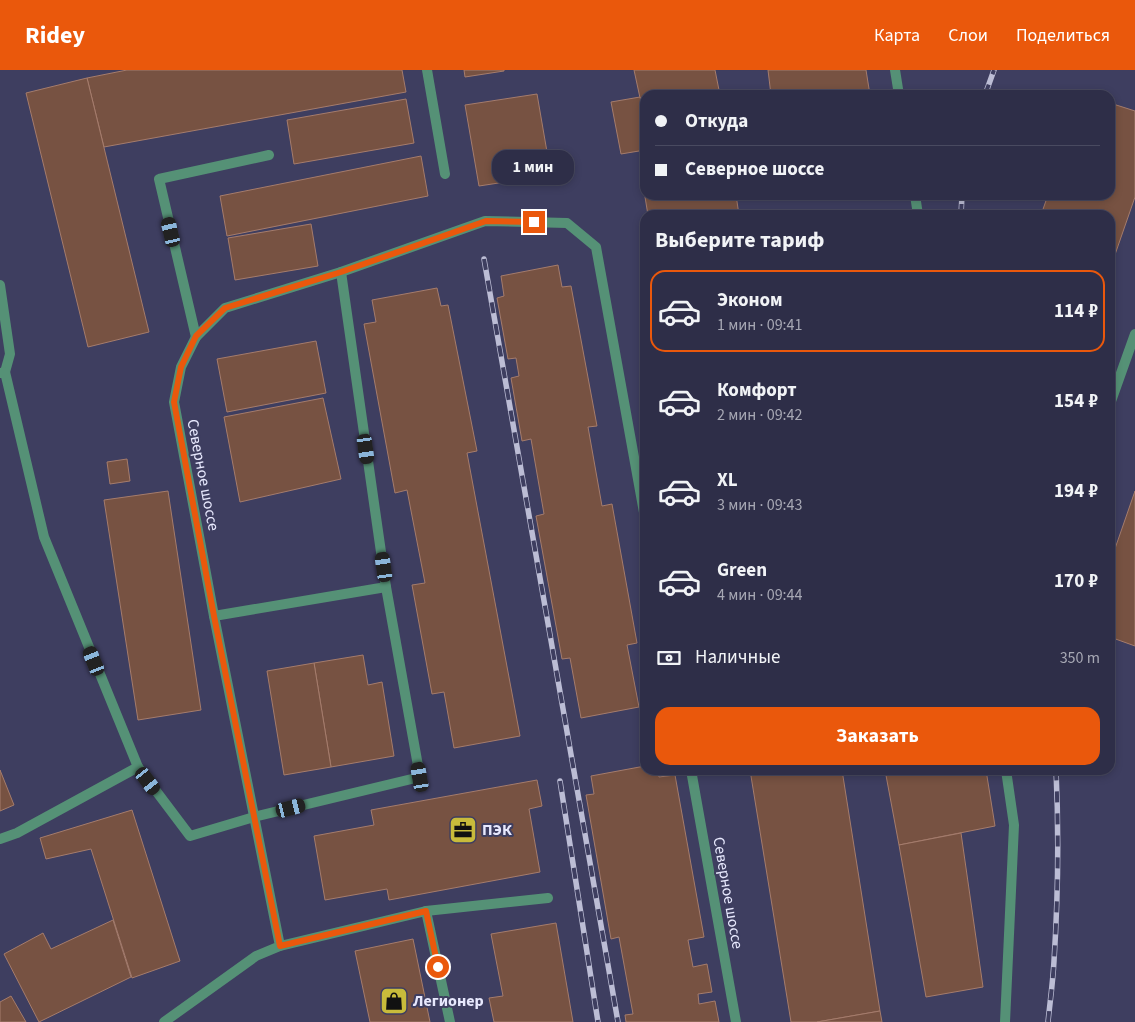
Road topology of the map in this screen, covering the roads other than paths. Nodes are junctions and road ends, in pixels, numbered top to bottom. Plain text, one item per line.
1 (427, 70) edge
2 (895, 70) edge
3 (898, 90) edge
4 (269, 155) dead end
5 (445, 174) dead end
6 (341, 272) junction
7 (0, 285) edge
8 (1135, 334) edge
9 (196, 336) junction
10 (3, 372) edge
11 (1115, 390) edge
12 (640, 490) edge
13 (386, 587) junction
14 (214, 616) junction
15 (138, 767) junction
16 (691, 775) edge
17 (1007, 775) edge
18 (254, 817) junction
19 (0, 839) edge
20 (548, 898) dead end
21 (426, 911) junction
22 (280, 946) junction
23 (164, 1022) edge
24 (450, 1022) edge
25 (736, 1022) edge
26 (1005, 1022) edge

1 - 5 lane
2 - 3 lane
4 - 9 lane
6 - 9 lane, Северное шоссе
6 - 12 lane, Северное шоссе
6 - 13 lane
7 - 10 lane
8 - 11 lane
9 - 14 lane, Северное шоссе
10 - 15 lane
13 - 14 lane
13 - 18 lane
14 - 18 lane, Северное шоссе
15 - 18 lane
15 - 19 lane
16 - 25 lane, Северное шоссе
17 - 26 lane
18 - 22 lane, Северное шоссе
20 - 21 lane
21 - 22 lane
21 - 24 lane
22 - 23 lane

